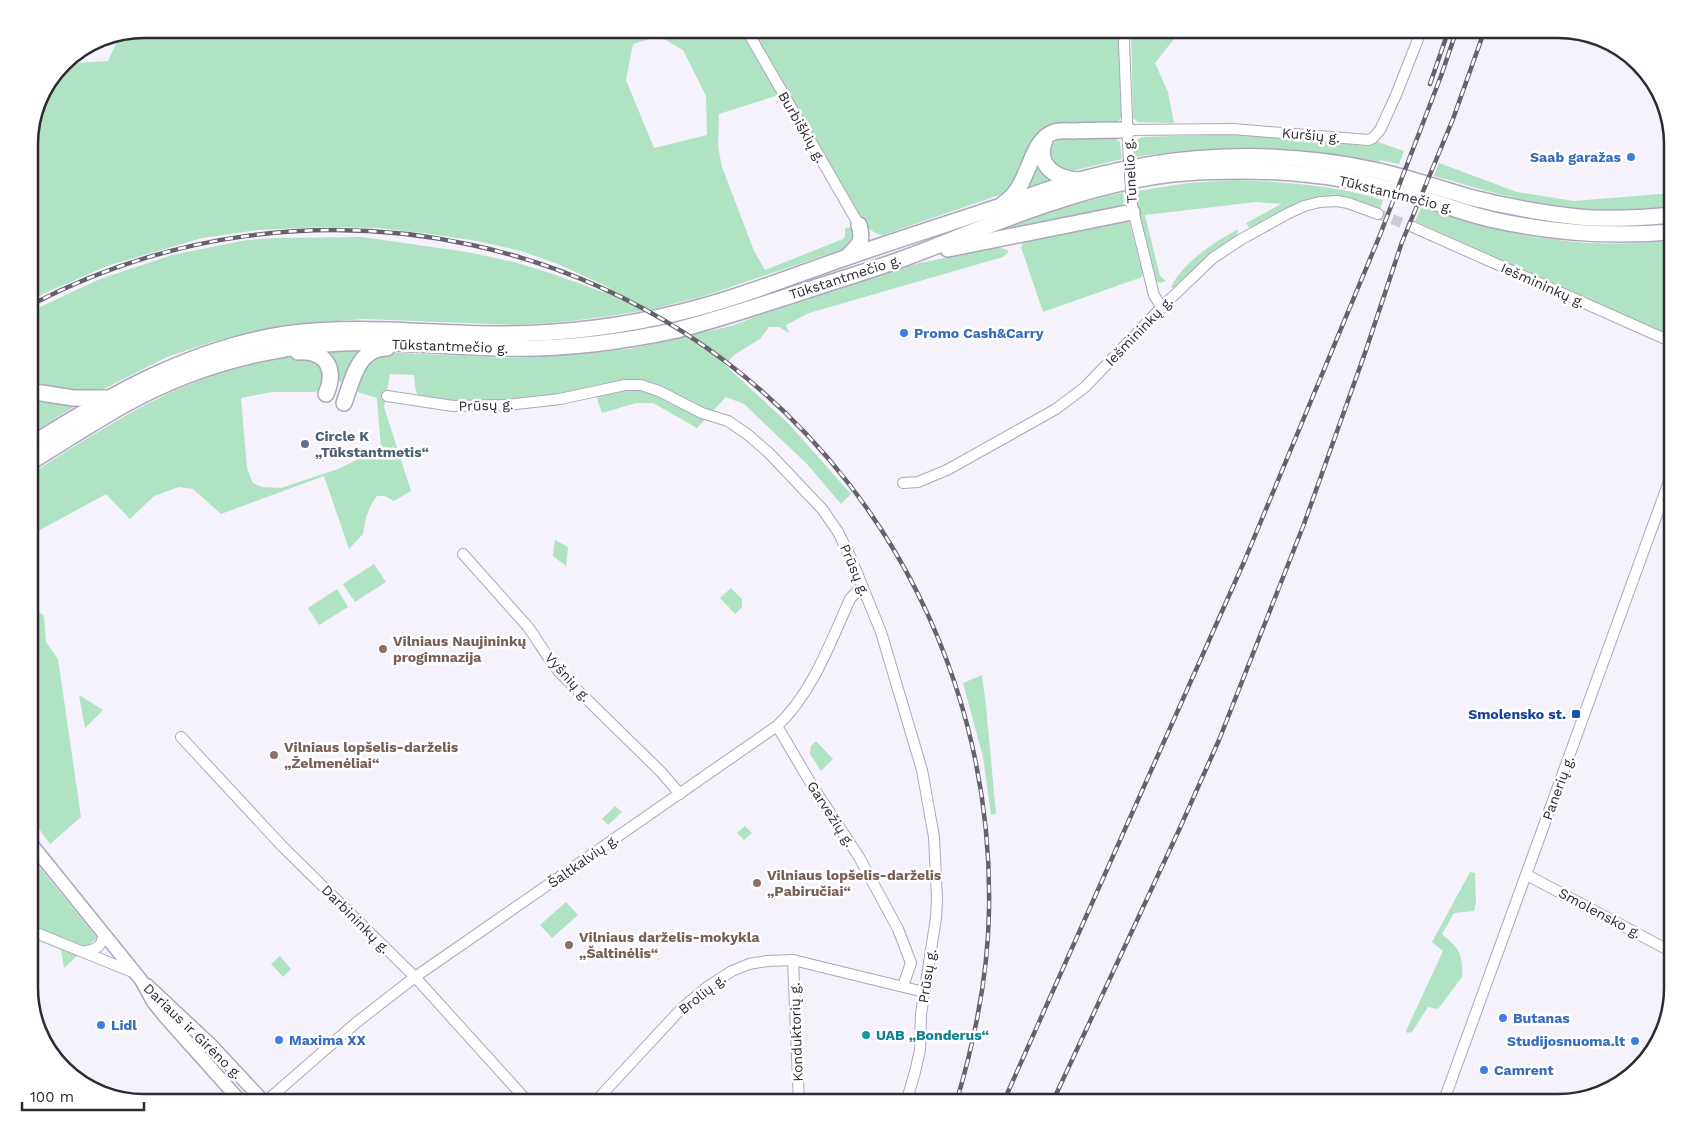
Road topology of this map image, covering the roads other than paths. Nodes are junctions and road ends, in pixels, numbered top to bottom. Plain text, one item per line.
1 (751, 38) edge
2 (1124, 38) edge
3 (1418, 38) edge
4 (1047, 136) junction
5 (1128, 138) junction
6 (1079, 180) junction
7 (998, 207) junction
8 (1132, 209) junction
9 (1378, 214) tunnel mouth
10 (1664, 215) edge
11 (859, 225) junction
12 (1413, 227) tunnel mouth
13 (1664, 233) edge
14 (890, 243) junction
15 (848, 257) junction
16 (908, 257) junction
17 (1162, 308) junction
18 (1664, 338) edge
19 (421, 344) junction
20 (254, 355) junction
21 (38, 392) edge
22 (326, 394) dead end
23 (387, 396) dead end
24 (108, 398) junction
25 (344, 403) dead end
26 (38, 441) edge
27 (38, 458) edge
28 (903, 482) dead end
29 (1664, 495) edge
30 (464, 554) dead end
31 (863, 588) junction
32 (777, 726) junction
33 (181, 737) dead end
34 (680, 794) junction
35 (38, 852) edge
36 (1527, 875) junction
37 (38, 933) edge
38 (104, 933) junction
39 (1664, 948) edge
40 (85, 951) junction
41 (793, 960) junction
42 (911, 963) junction
43 (929, 966) junction
44 (138, 976) junction
45 (415, 977) junction
46 (903, 986) junction
47 (924, 992) junction
48 (234, 1094) edge
49 (257, 1094) edge
50 (275, 1094) edge
51 (521, 1094) edge
52 (602, 1094) edge
53 (799, 1094) edge
54 (909, 1094) edge
55 (1446, 1094) edge

1 - 11 street, Burbiškių g.
2 - 5 street, Tunelio g.
3 - 5 street, Kuršių g.
4 - 5 highway
4 - 6 highway
4 - 7 highway
5 - 8 street, Tunelio g., bridge
6 - 7 highway, Tūkstantmečio g.
6 - 10 highway, Tūkstantmečio g.
7 - 14 highway, Tūkstantmečio g.
8 - 16 highway
8 - 17 street, Tunelio g.
9 - 17 street, Iešmininkų g.
11 - 14 highway
11 - 15 highway
12 - 18 street, Iešmininkų g.
13 - 16 highway, Tūkstantmečio g.
14 - 15 highway, Tūkstantmečio g.
15 - 24 highway, Tūkstantmečio g.
16 - 19 highway, Tūkstantmečio g.
17 - 28 street, Iešmininkų g.
19 - 20 highway, Tūkstantmečio g.
19 - 25 highway
20 - 22 highway
20 - 27 highway, Tūkstantmečio g.
21 - 24 highway
23 - 31 street, Prūsų g.
24 - 26 highway, Tūkstantmečio g.
29 - 36 street, Panerių g.
30 - 34 street, Vyšnių g.
31 - 32 street, Šaltkalvių g.
31 - 43 street, Prūsų g.
32 - 34 street, Šaltkalvių g.
32 - 42 street, Garvežių g.
33 - 45 street, Darbininkų g.
34 - 45 street, Šaltkalvių g.
35 - 38 main road, Dariaus ir Girėno g.
36 - 39 street, Smolensko g.
36 - 55 street, Panerių g.
37 - 40 street
38 - 40 street
38 - 44 main road, Dariaus ir Girėno g.
40 - 44 street
41 - 46 street, Brolių g.
41 - 52 street, Brolių g.
41 - 53 street, Konduktorių g.
42 - 43 street
42 - 46 street
43 - 47 street, Prūsų g.
44 - 48 main road, Dariaus ir Girėno g.
44 - 49 main road, Dariaus ir Girėno g.
45 - 50 street, Šaltkalvių g.
45 - 51 street, Darbininkų g.
46 - 47 street, Brolių g.
47 - 54 street, Prūsų g.

